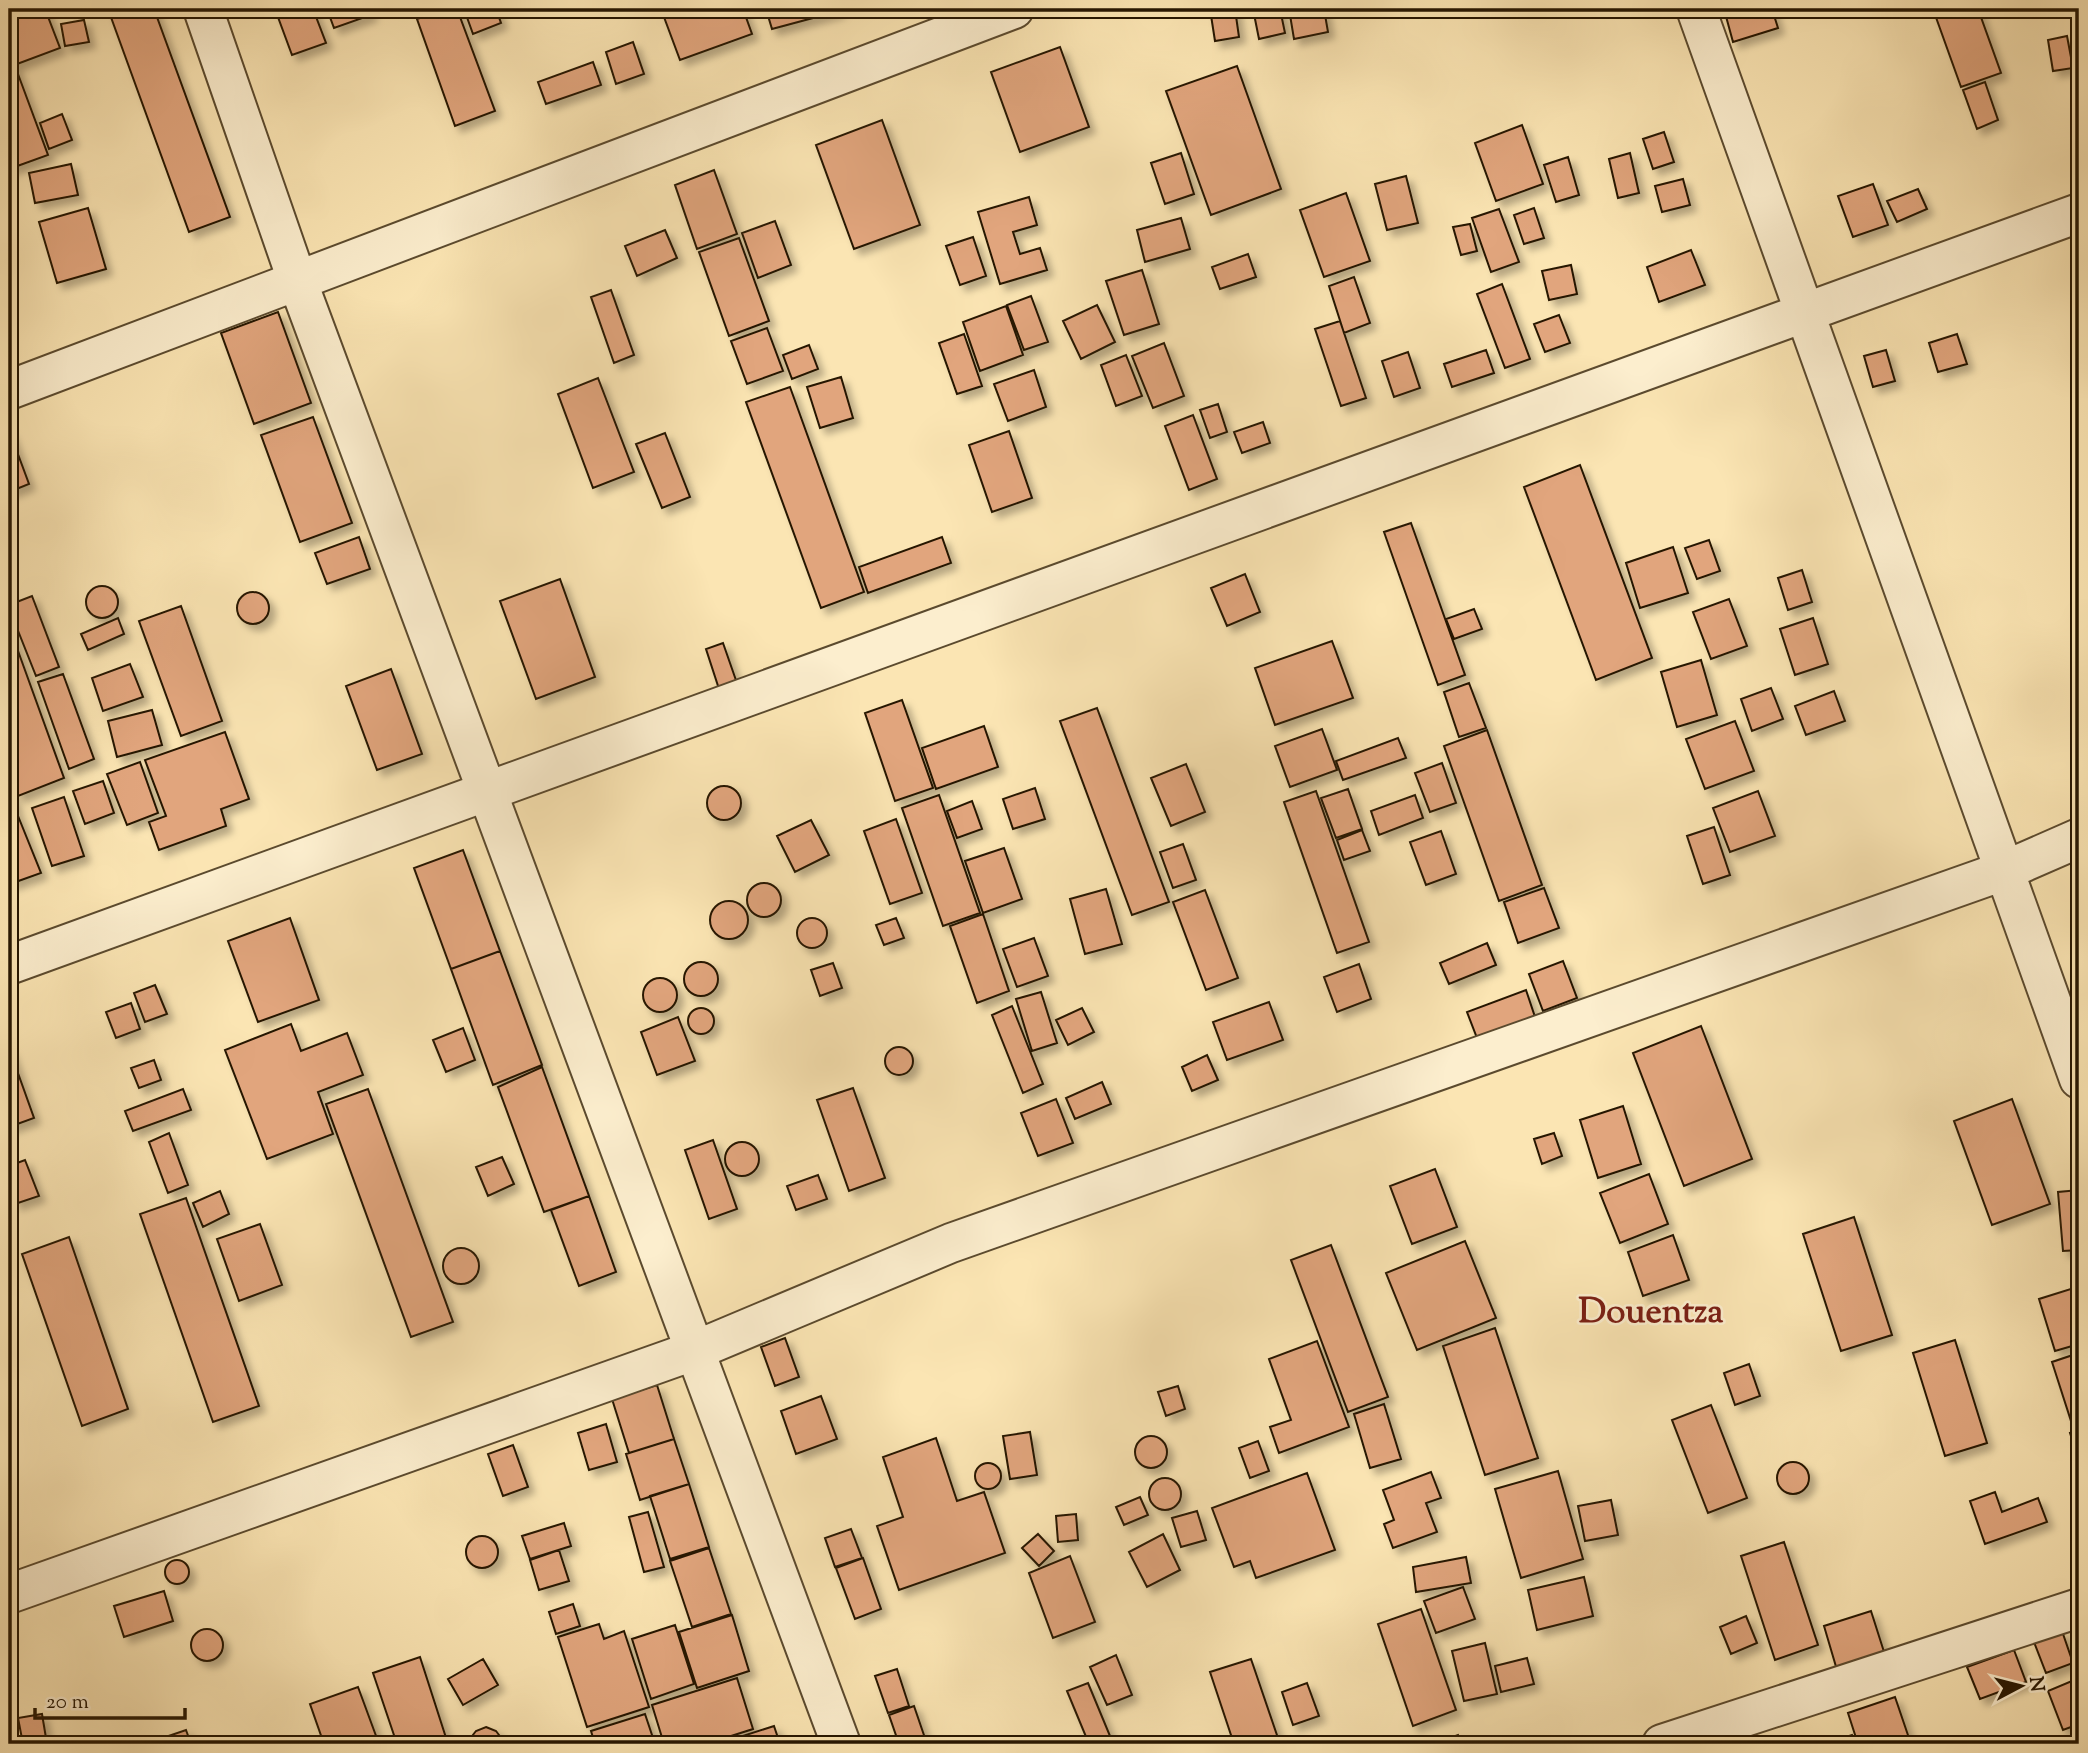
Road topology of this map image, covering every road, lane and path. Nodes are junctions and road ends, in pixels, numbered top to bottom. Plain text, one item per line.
1 (203, 9) edge
2 (1014, 9) edge
3 (1696, 9) edge
4 (2079, 213) edge
5 (297, 280) junction
6 (1807, 313) junction
7 (9, 390) edge
8 (488, 792) junction
9 (2079, 838) edge
10 (2006, 870) junction
11 (9, 965) edge
12 (2079, 1079) edge
13 (696, 1350) junction
14 (9, 1594) edge
15 (2079, 1608) edge
16 (841, 1744) edge
17 (1662, 1744) edge

1 - 5 street
2 - 5 street
3 - 6 street
4 - 6 street
5 - 7 street
5 - 8 street
6 - 8 street
6 - 10 street
8 - 11 street
8 - 13 street
9 - 10 street
10 - 12 street
10 - 13 street
13 - 14 street
13 - 16 street
15 - 17 street

